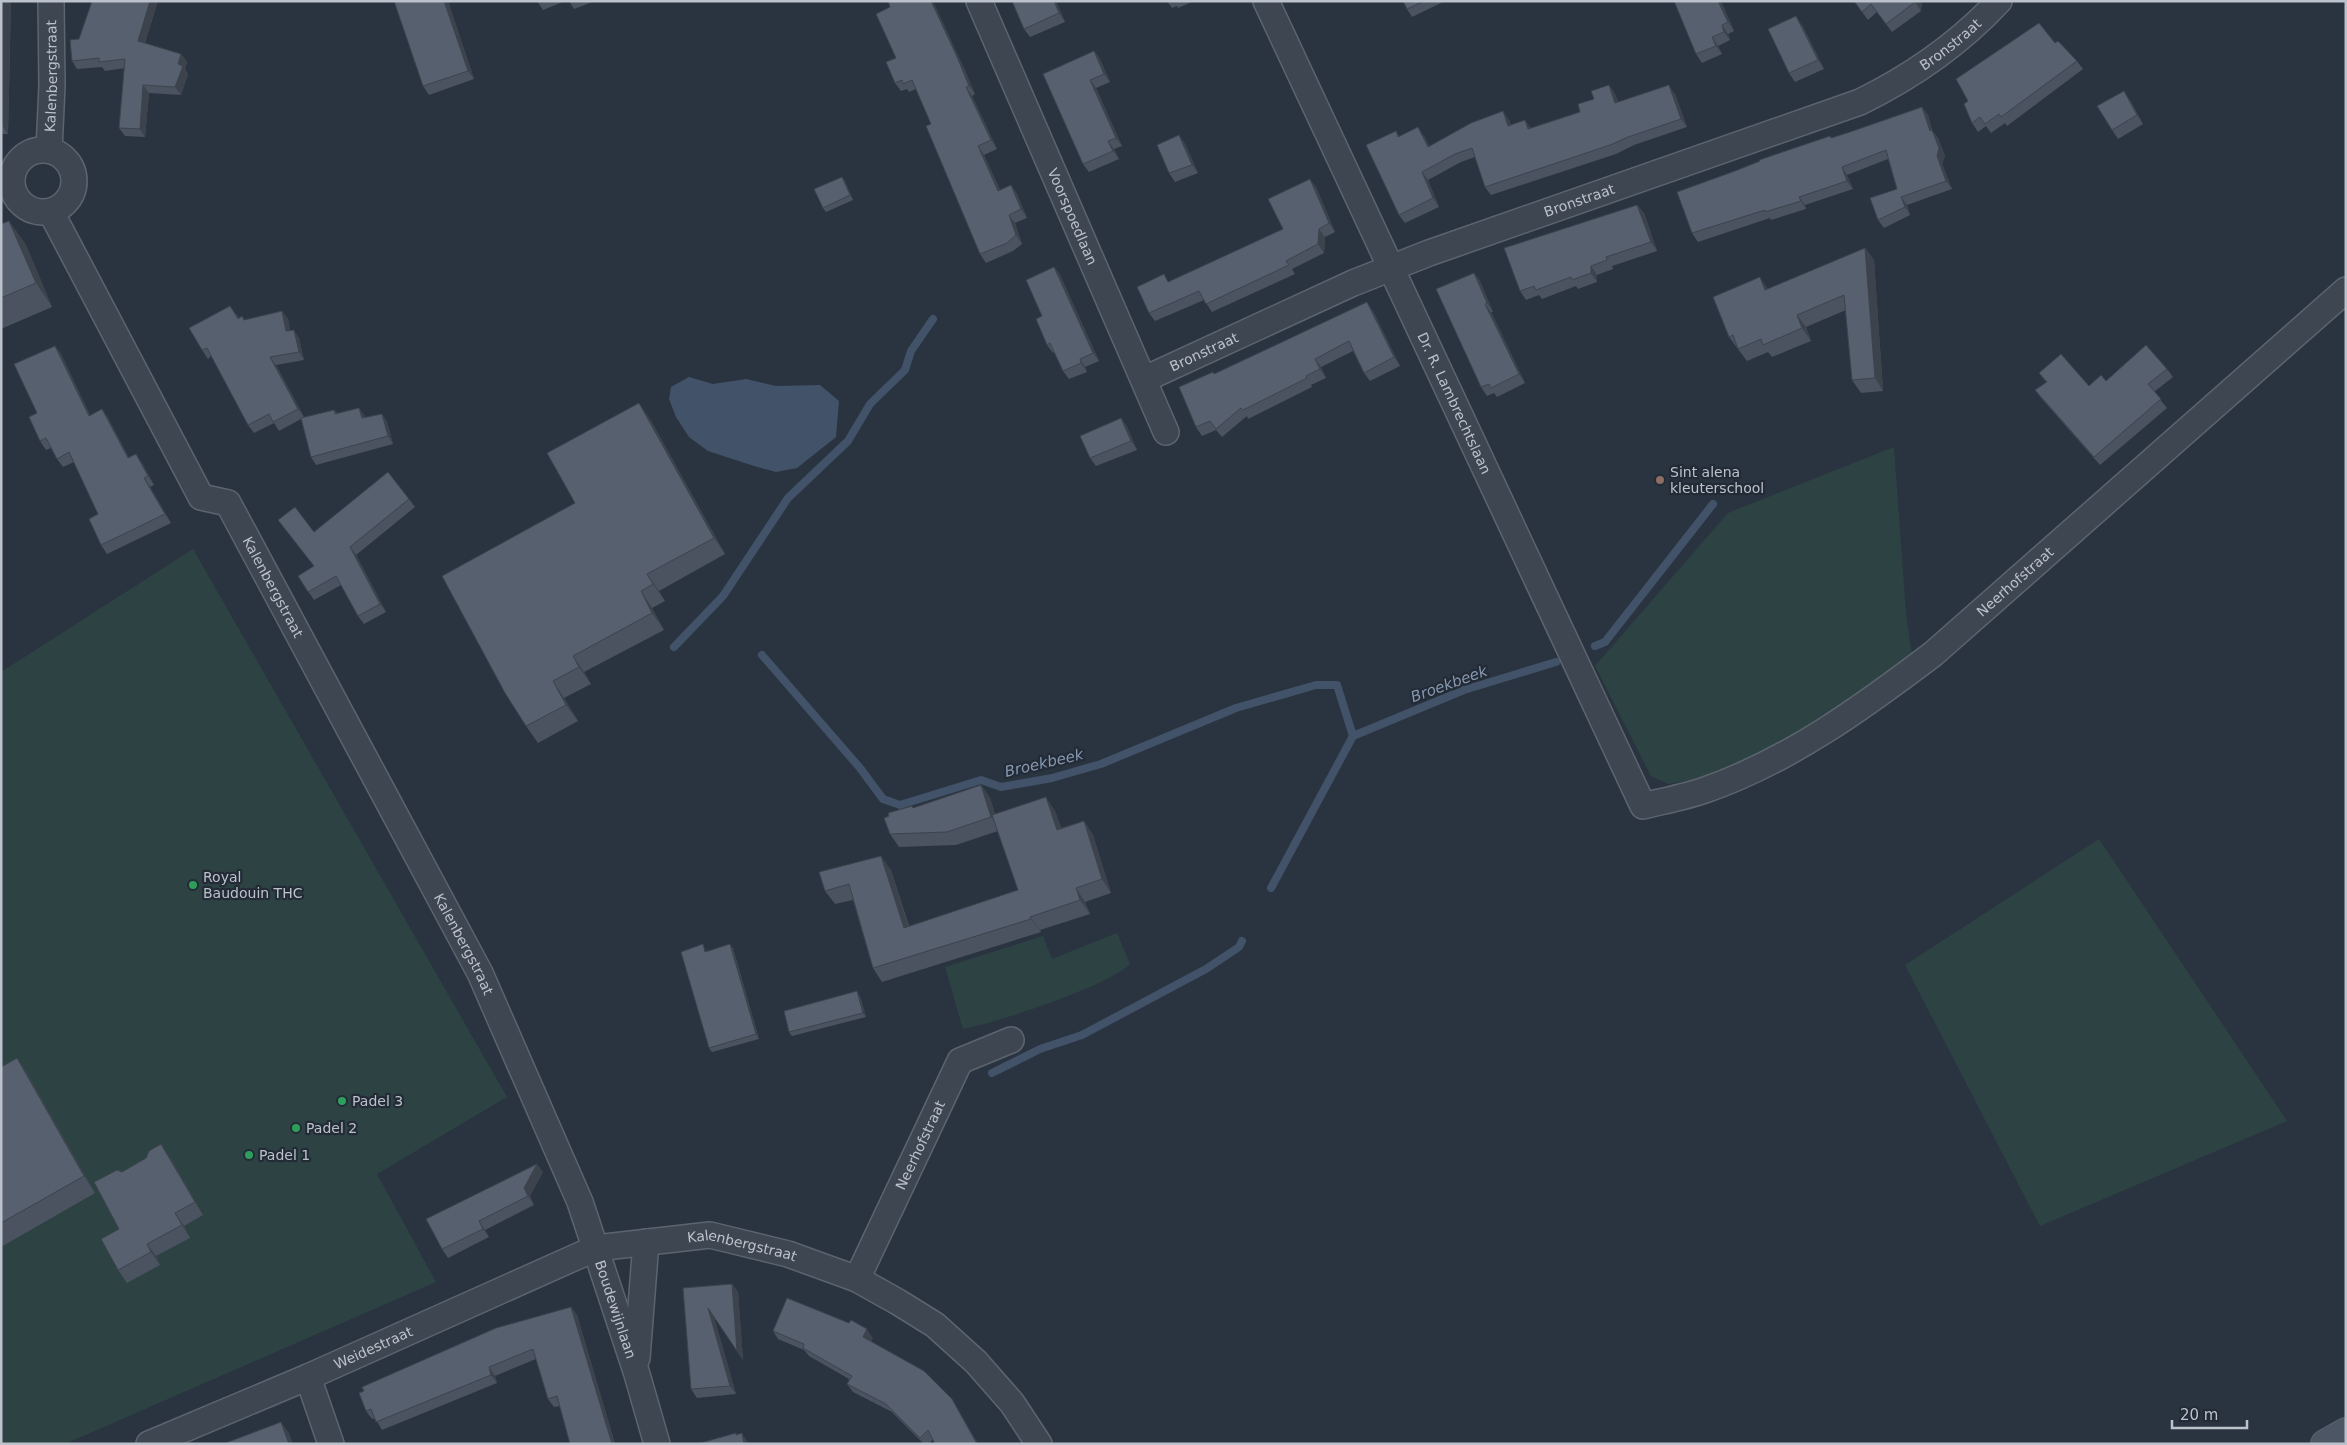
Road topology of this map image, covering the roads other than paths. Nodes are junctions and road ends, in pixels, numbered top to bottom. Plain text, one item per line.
1 (51, 1) edge
2 (979, 1) edge
3 (1266, 1) edge
4 (1999, 1) edge
5 (49, 150) junction
6 (7, 192) edge
7 (51, 212) junction
8 (1392, 268) junction
9 (2346, 290) edge
10 (1145, 379) junction
11 (1166, 432) dead end
12 (1643, 806) joint
13 (1011, 1040) dead end
14 (646, 1242) junction
15 (596, 1248) junction
16 (857, 1280) junction
17 (636, 1371) junction
18 (308, 1376) junction
19 (2346, 1432) edge
20 (150, 1444) edge
21 (331, 1444) edge
22 (657, 1444) edge
23 (1039, 1444) edge
24 (2325, 1444) edge

1 - 5 street, Kalenbergstraat
2 - 10 street, Voorspoedlaan
3 - 8 street, Dr. R. Lambrechtslaan
4 - 8 street, Bronstraat
5 - 6 street, Kalenbergstraat
5 - 7 street, Kalenbergstraat
6 - 7 street, Kalenbergstraat
7 - 15 street, Kalenbergstraat
8 - 10 street, Bronstraat
8 - 12 street, Dr. R. Lambrechtslaan
9 - 12 street, Neerhofstraat
10 - 11 street, Voorspoedlaan
13 - 16 street, Neerhofstraat
14 - 15 street, Kalenbergstraat
14 - 16 street, Kalenbergstraat
14 - 17 street, Boudewijnlaan
15 - 17 street, Boudewijnlaan
15 - 18 street, Weidestraat
16 - 23 street, Kalenbergstraat
17 - 22 street, Boudewijnlaan
18 - 20 street, Weidestraat
18 - 21 street
19 - 24 main road

